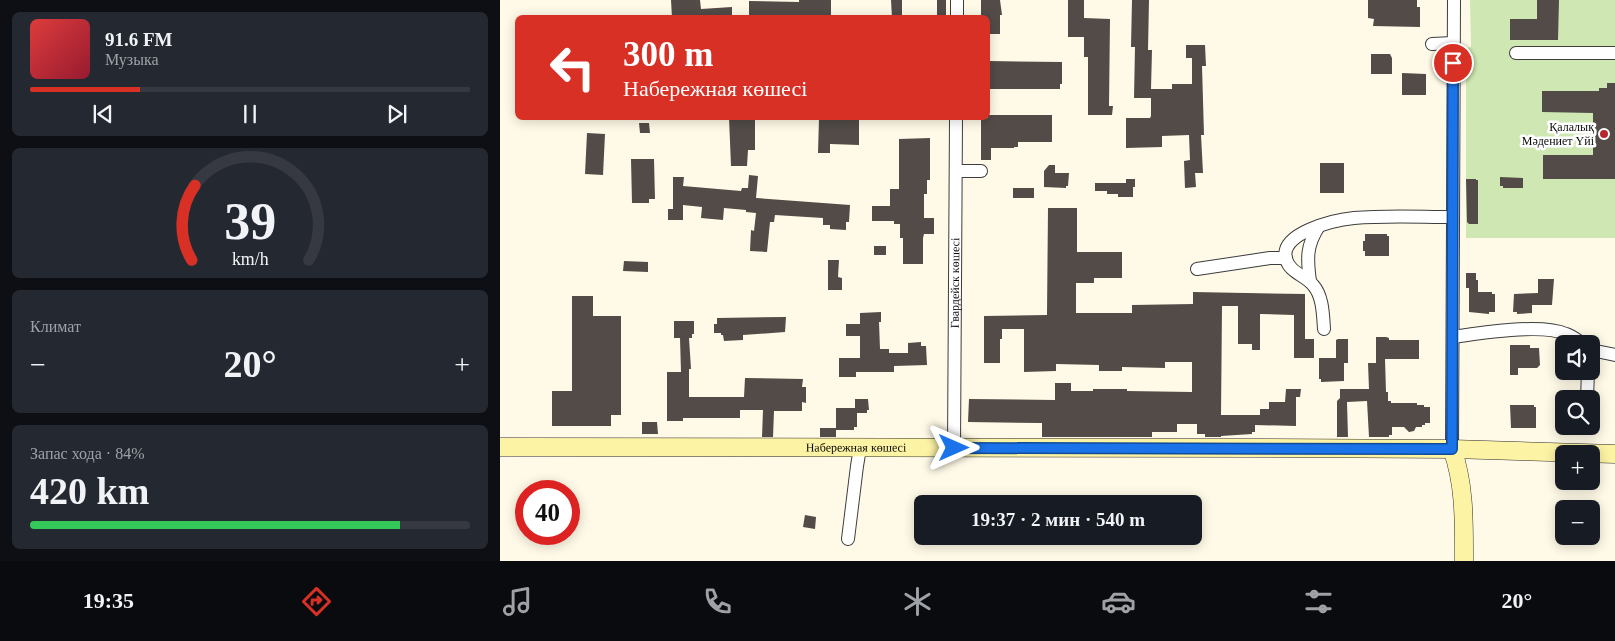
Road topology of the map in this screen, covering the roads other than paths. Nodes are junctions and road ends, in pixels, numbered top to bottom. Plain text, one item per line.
1 (957, 0) edge
2 (1454, 0) edge
3 (957, 15) edge
4 (1453, 43) junction
5 (1432, 44) dead end
6 (1516, 53) dead end
7 (1615, 53) edge
8 (956, 120) edge
9 (956, 171) junction
10 (981, 171) dead end
11 (1453, 217) junction
12 (1320, 226) junction
13 (1286, 258) junction
14 (1197, 269) dead end
15 (1310, 281) junction
16 (1324, 329) dead end
17 (1567, 335) edge
18 (1452, 337) junction
19 (1600, 353) edge
20 (1615, 355) edge
21 (500, 446) edge
22 (860, 448) junction
23 (954, 448) junction
24 (1452, 449) junction
25 (1615, 454) edge
26 (848, 539) dead end
27 (1464, 561) edge

1 - 3 street
2 - 4 street
4 - 5 street
4 - 11 street
6 - 7 street
8 - 9 street, Гвардейск көшесі
9 - 10 street
9 - 23 street, Гвардейск көшесі
11 - 12 street
11 - 18 street
12 - 13 street
12 - 15 street
13 - 14 street
13 - 15 street
15 - 16 street
17 - 18 street
18 - 24 street
19 - 20 street
21 - 22 street, Набережная көшесі
22 - 23 street, Набережная көшесі
22 - 26 street
23 - 24 street, Набережная көшесі
24 - 25 street, Набережная көшесі
24 - 27 street

